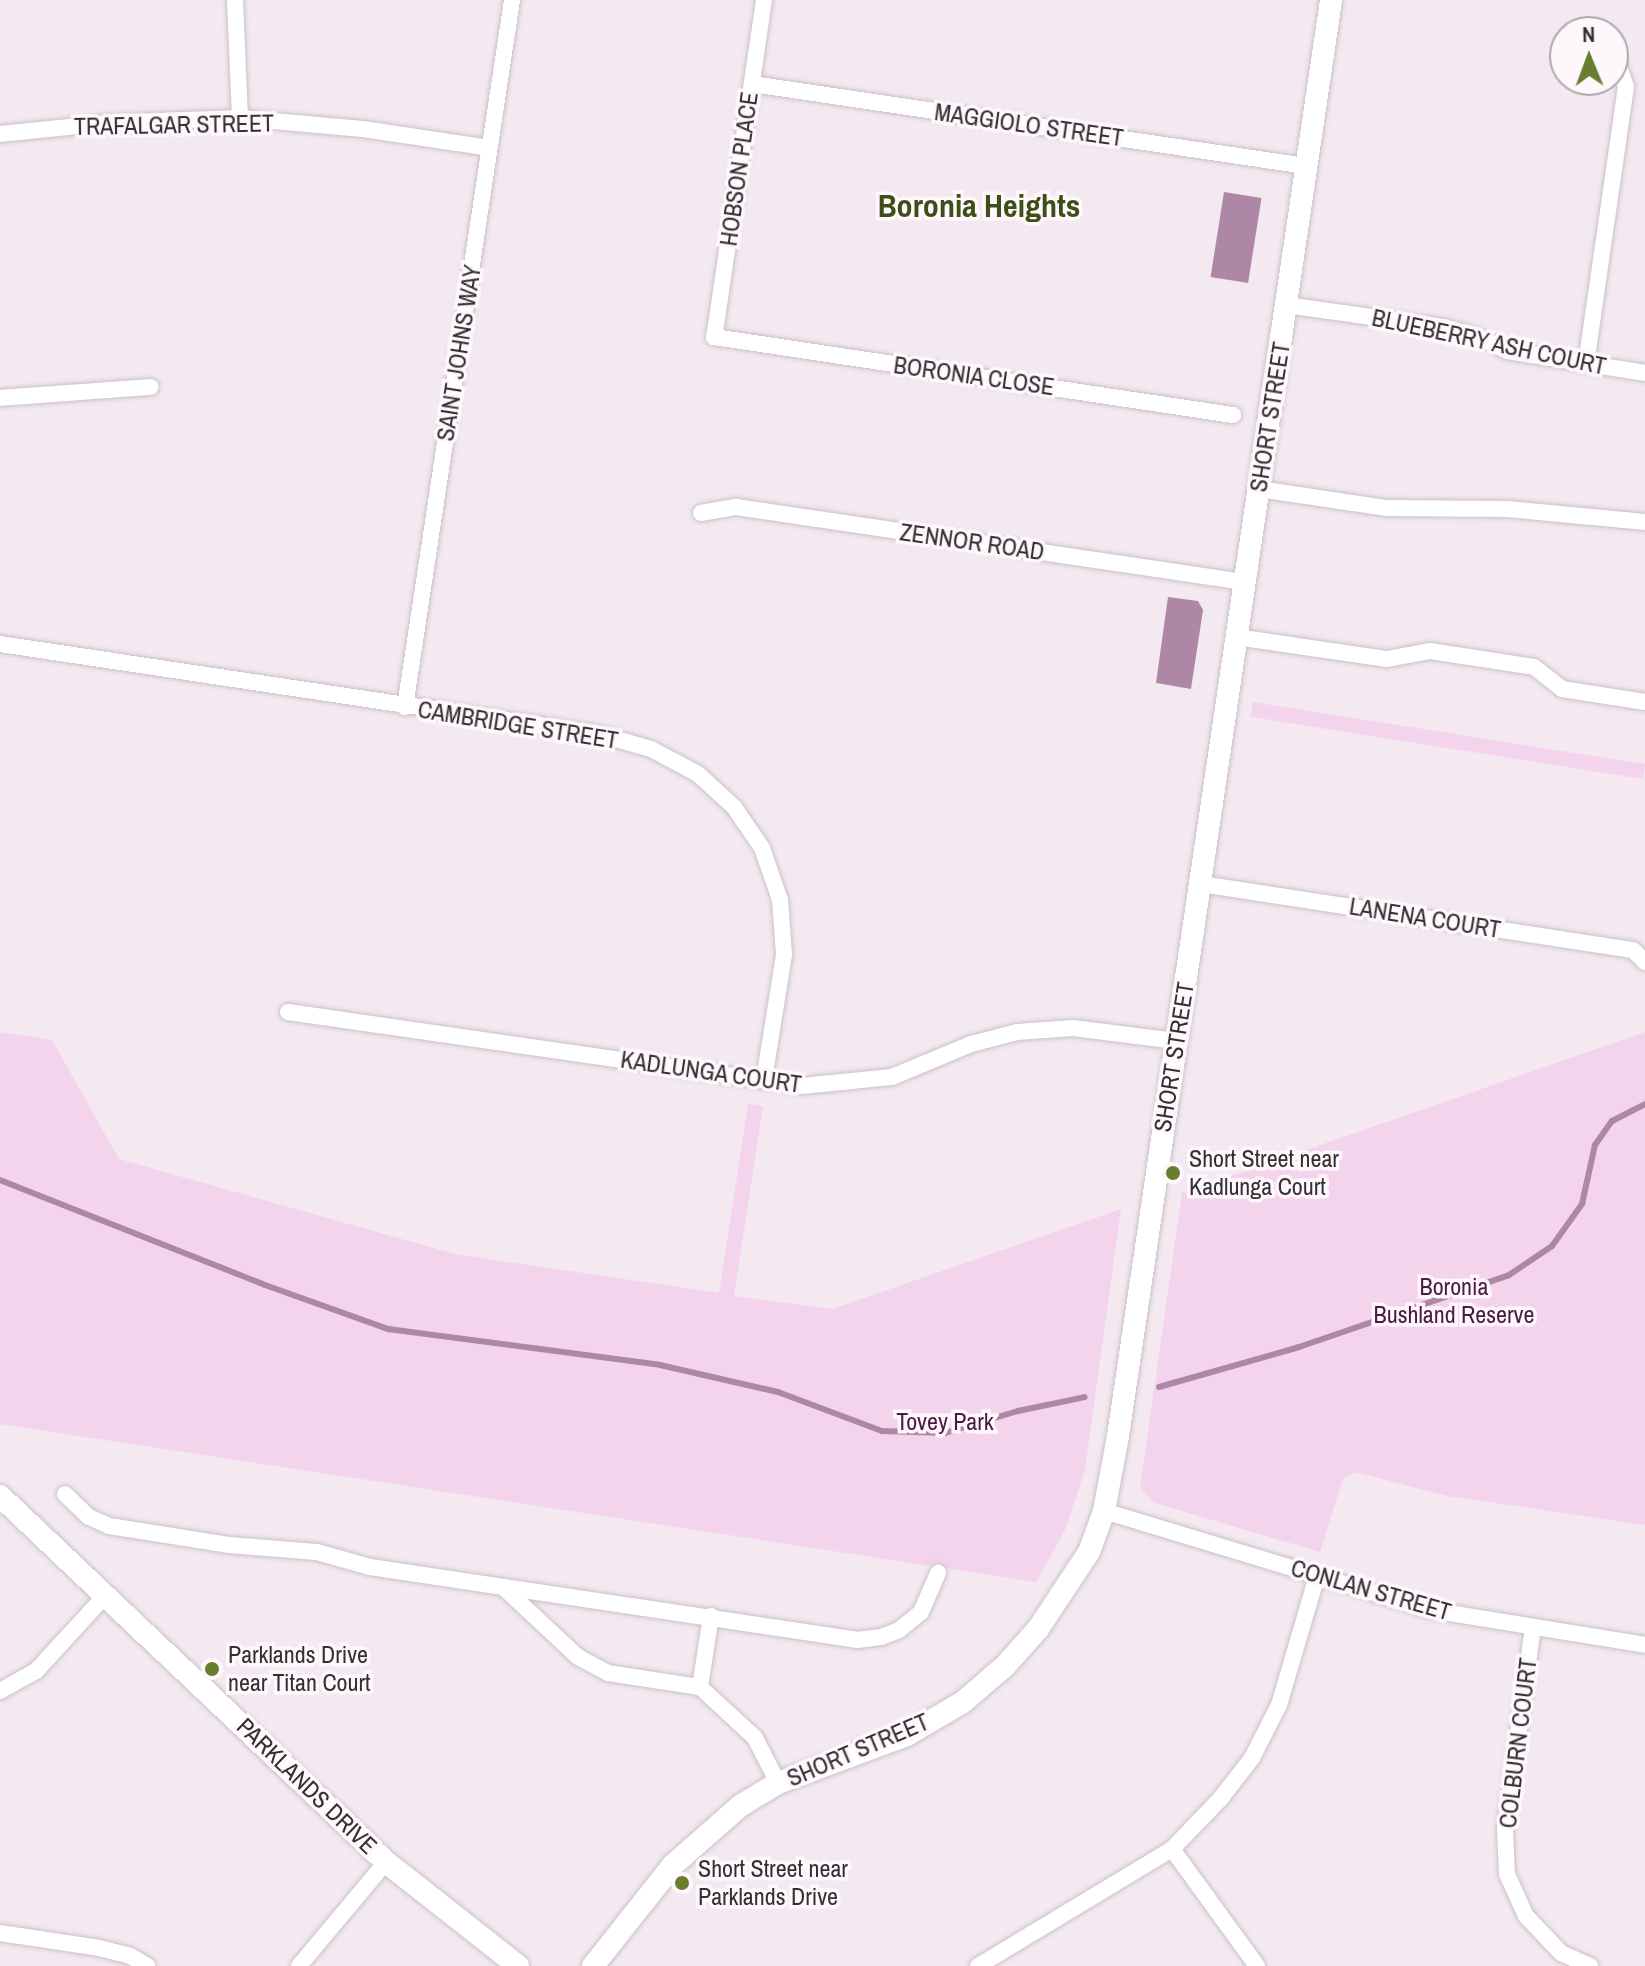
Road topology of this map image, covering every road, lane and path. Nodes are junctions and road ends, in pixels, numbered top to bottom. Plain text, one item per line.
1 (235, 0) edge
2 (512, 0) edge
3 (764, 0) edge
4 (1331, 0) edge
5 (752, 84) junction
6 (1625, 96) edge
7 (240, 118) junction
8 (0, 134) edge
9 (490, 148) junction
10 (1306, 166) junction
11 (1286, 305) junction
12 (714, 337) joint
13 (1586, 364) junction
14 (1645, 373) edge
15 (151, 387) dead end
16 (0, 398) edge
17 (1233, 415) dead end
18 (1259, 489) junction
19 (701, 513) dead end
20 (1645, 522) edge
21 (1244, 582) junction
22 (1236, 637) junction
23 (0, 644) edge
24 (1645, 702) edge
25 (405, 707) junction
26 (1201, 884) junction
27 (1645, 962) edge
28 (288, 1012) dead end
29 (1176, 1041) junction
30 (764, 1080) junction
31 (65, 1494) dead end
32 (0, 1496) edge
33 (1104, 1511) junction
34 (938, 1573) dead end
35 (1317, 1576) junction
36 (503, 1587) junction
37 (106, 1595) junction
38 (711, 1616) junction
39 (1533, 1627) junction
40 (1645, 1645) edge
41 (700, 1687) junction
42 (0, 1691) edge
43 (778, 1783) junction
44 (1172, 1849) junction
45 (386, 1862) junction
46 (0, 1933) edge
47 (147, 1966) edge
48 (299, 1966) edge
49 (518, 1966) edge
50 (593, 1966) edge
51 (978, 1966) edge
52 (1257, 1966) edge
53 (1590, 1966) edge

1 - 7 street
2 - 9 street, SAINT JOHNS WAY
3 - 5 street, HOBSON PLACE
4 - 10 street, SHORT STREET
5 - 10 street, MAGGIOLO STREET
5 - 12 street, HOBSON PLACE
6 - 13 street
7 - 8 street, TRAFALGAR STREET
7 - 9 street, TRAFALGAR STREET
9 - 25 street, SAINT JOHNS WAY
10 - 11 street, SHORT STREET
11 - 13 street, BLUEBERRY ASH COURT
11 - 18 street, SHORT STREET
12 - 17 street, BORONIA CLOSE
13 - 14 street, BLUEBERRY ASH COURT
15 - 16 street
18 - 20 street
18 - 21 street, SHORT STREET
19 - 21 street, ZENNOR ROAD
21 - 22 street, SHORT STREET
22 - 24 street
22 - 26 street, SHORT STREET
23 - 25 street, CAMBRIDGE STREET
25 - 30 street, CAMBRIDGE STREET
26 - 27 street, LANENA COURT
26 - 29 street, SHORT STREET
28 - 30 street, KADLUNGA COURT
29 - 30 street, KADLUNGA COURT
29 - 33 street, SHORT STREET
31 - 36 street
32 - 37 street, PARKLANDS DRIVE
33 - 35 street, CONLAN STREET
33 - 43 street, SHORT STREET
34 - 38 street
35 - 39 street, CONLAN STREET
35 - 44 street
36 - 38 street
36 - 41 street
37 - 42 street
37 - 45 street, PARKLANDS DRIVE
38 - 41 street
39 - 40 street, CONLAN STREET
39 - 53 street, COLBURN COURT
41 - 43 street
43 - 50 street, SHORT STREET
44 - 51 street
44 - 52 street
45 - 48 street
45 - 49 street, PARKLANDS DRIVE
46 - 47 street

